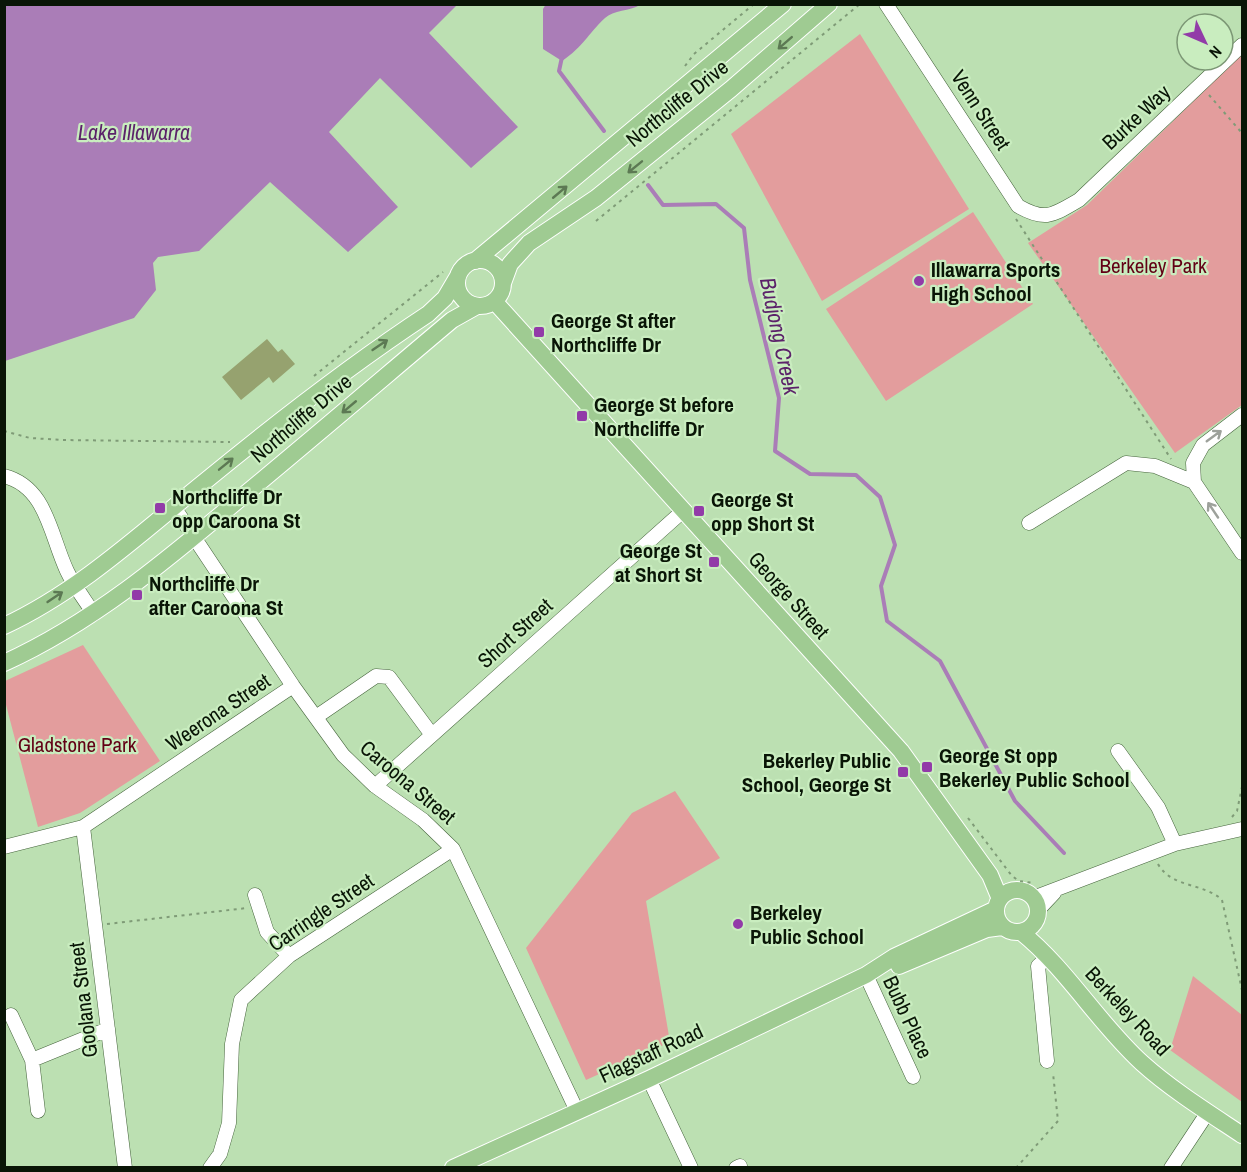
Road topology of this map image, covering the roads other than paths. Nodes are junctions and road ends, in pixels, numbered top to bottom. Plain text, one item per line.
1 (783, 4) edge
2 (829, 4) edge
3 (886, 4) edge
4 (1242, 45) edge
5 (1055, 214) joint
6 (476, 261) junction
7 (452, 273) junction
8 (503, 283) junction
9 (494, 301) junction
10 (477, 306) junction
11 (1242, 415) edge
12 (4, 476) edge
13 (1188, 479) junction
14 (174, 507) junction
15 (683, 511) junction
16 (1029, 523) dead end
17 (194, 537) junction
18 (1242, 553) edge
19 (75, 584) junction
20 (94, 614) junction
21 (4, 626) edge
22 (4, 663) edge
23 (293, 686) junction
24 (316, 717) junction
25 (432, 735) junction
26 (1118, 751) dead end
27 (375, 786) junction
28 (83, 827) junction
29 (1242, 829) edge
30 (1175, 844) junction
31 (4, 847) edge
32 (453, 849) junction
33 (1003, 900) junction
34 (257, 901) road end
35 (1031, 917) junction
36 (1002, 927) junction
37 (1047, 955) junction
38 (288, 956) junction
39 (866, 975) junction
40 (11, 1015) dead end
41 (108, 1029) junction
42 (32, 1060) junction
43 (1047, 1061) road end
44 (913, 1077) dead end
45 (649, 1079) junction
46 (38, 1111) dead end
47 (577, 1111) junction
48 (1208, 1112) junction
49 (1242, 1135) edge
50 (125, 1167) edge
51 (210, 1167) edge
52 (453, 1167) edge
53 (691, 1167) edge
54 (1172, 1167) edge

6 -> 1 main road, Northcliffe Drive
2 -> 8 main road, Northcliffe Drive
3 - 5 street, Venn Street
4 - 5 street, Burke Way
6 - 7 main road
6 - 8 main road
7 - 10 main road
14 -> 7 main road, Northcliffe Drive
8 - 9 main road
9 - 10 main road
9 - 15 main road, George Street
10 -> 17 main road, Northcliffe Drive
13 -> 11 street
12 - 19 street
13 - 16 street
18 -> 13 street
14 - 17 street, Caroona Street
14 - 19 main road, Northcliffe Drive
15 - 25 street, Short Street
15 - 33 main road, George Street
17 - 20 main road, Northcliffe Drive
17 - 23 street, Caroona Street
19 - 20 street
21 -> 19 main road, Northcliffe Drive
20 - 22 main road, Northcliffe Drive
23 - 24 street, Caroona Street
23 - 28 street, Weerona Street
24 - 25 street
24 - 27 street, Caroona Street
25 - 27 street, Short Street
26 - 30 street
27 - 32 street, Caroona Street
28 - 31 street, Weerona Street
28 - 41 street, Goolana Street
29 - 30 street
30 - 35 street
32 - 38 street, Carringle Street
32 - 47 street, Caroona Street
33 - 35 main road
33 - 36 main road, George Street
33 - 39 main road, Flagstaff Road
34 - 38 street
35 - 36 main road
35 - 37 main road, Berkeley Road
36 - 39 main road, Flagstaff Road
37 - 43 street
37 - 48 main road, Berkeley Road
38 - 51 street, Carringle Street
39 - 44 street, Bubb Place
39 - 45 main road, Flagstaff Road
40 - 42 street
41 - 42 street
41 - 50 street, Goolana Street
42 - 46 street
45 - 47 main road, Flagstaff Road
45 - 53 street
47 - 52 main road, Flagstaff Road
48 - 49 main road, Berkeley Road
48 - 54 street

